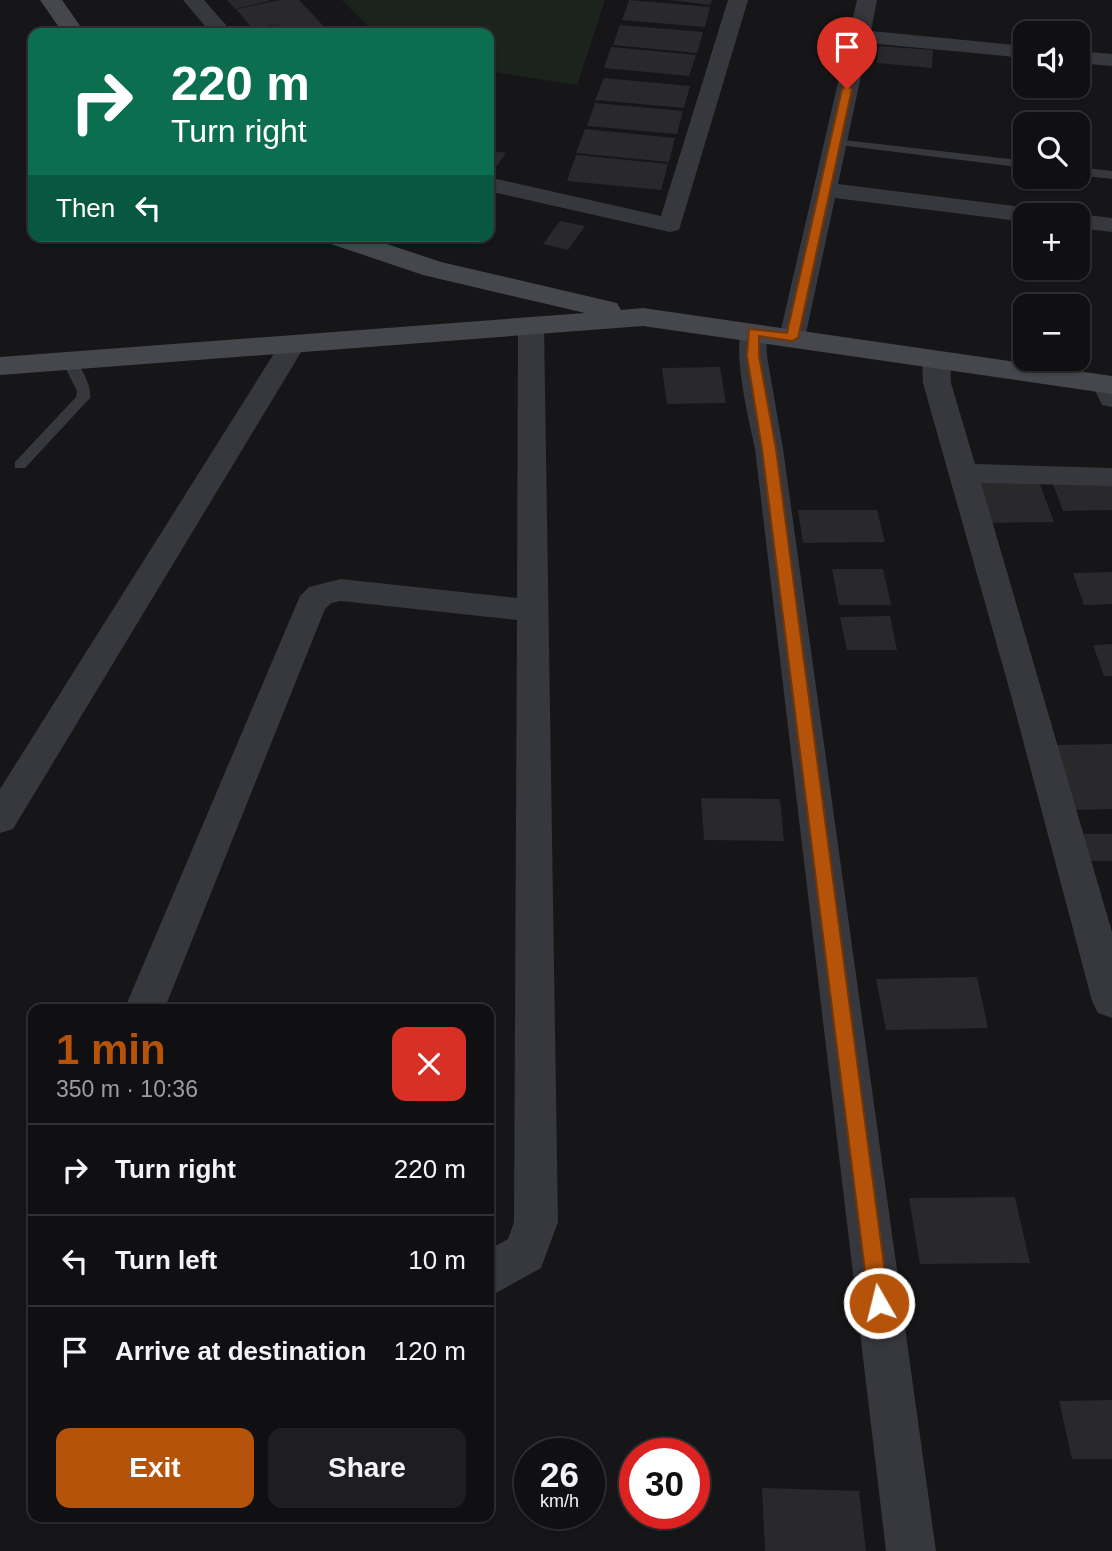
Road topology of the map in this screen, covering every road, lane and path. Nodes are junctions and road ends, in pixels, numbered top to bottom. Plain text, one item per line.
1 (51, 0) edge
2 (193, 0) edge
3 (738, 0) edge
4 (867, 0) edge
5 (71, 28) edge
6 (218, 28) edge
7 (859, 36) junction
8 (1013, 51) edge
9 (1090, 58) edge
10 (1112, 60) edge
11 (835, 142) junction
12 (1013, 163) edge
13 (1090, 172) edge
14 (1112, 175) edge
15 (494, 185) edge
16 (827, 190) junction
17 (1013, 213) edge
18 (1090, 222) edge
19 (1112, 225) edge
20 (353, 242) edge
21 (643, 317) junction
22 (531, 326) junction
23 (754, 332) junction
24 (792, 338) junction
25 (293, 344) junction
26 (936, 360) junction
27 (69, 361) junction
28 (0, 366) edge
29 (1110, 389) edge
30 (20, 465) dead end
31 (963, 473) junction
32 (1112, 477) edge
33 (532, 611) junction
34 (0, 819) edge
35 (1112, 1001) edge
36 (146, 1004) edge
37 (494, 1272) edge
38 (911, 1551) edge

1 - 5 main road
2 - 6 street
3 - 15 street
4 - 7 street
7 - 8 street
7 - 11 street
9 - 10 street
11 - 12 lane
11 - 16 street
13 - 14 lane
16 - 17 street
16 - 24 street
18 - 19 street
20 - 21 main road
21 - 22 main road
21 - 23 main road
22 - 25 main road
22 - 33 street
23 - 24 main road
23 - 38 street
24 - 26 main road
25 - 27 main road
25 - 34 street
26 - 29 main road
26 - 31 street
27 - 28 main road
27 - 30 lane
31 - 32 street
31 - 35 street
33 - 36 street
33 - 37 street

